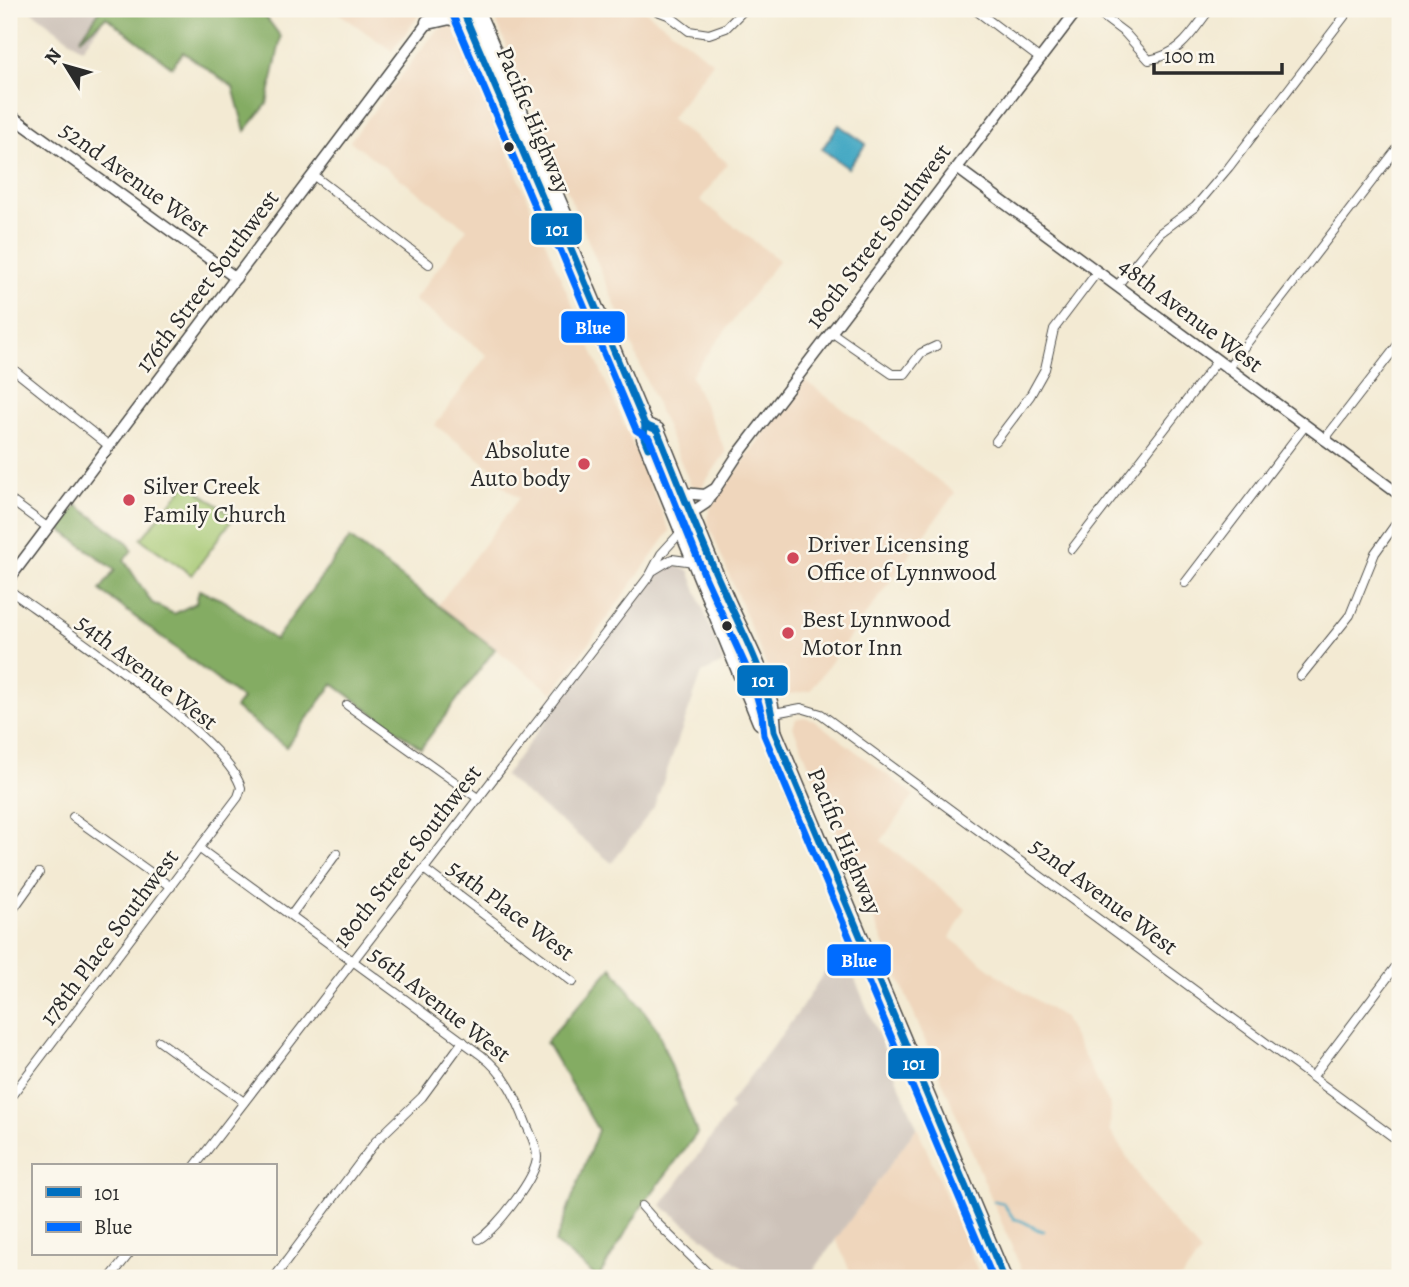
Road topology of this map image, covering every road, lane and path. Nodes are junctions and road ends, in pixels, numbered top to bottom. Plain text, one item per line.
1 (438, 9) edge
2 (462, 9) edge
3 (476, 9) edge
4 (652, 9) edge
5 (745, 9) edge
6 (974, 9) edge
7 (1078, 9) edge
8 (1093, 9) edge
9 (1210, 9) edge
10 (1350, 9) edge
11 (428, 22) junction
12 (469, 25) junction
13 (1039, 58) junction
14 (9, 114) edge
15 (1400, 145) edge
16 (525, 157) junction
17 (957, 168) junction
18 (313, 175) junction
19 (559, 202) junction
20 (569, 244) junction
21 (429, 264) dead end
22 (1098, 271) junction
23 (236, 278) junction
24 (1117, 286) junction
25 (831, 332) junction
26 (1400, 342) edge
27 (936, 346) dead end
28 (1217, 361) junction
29 (9, 366) edge
30 (1227, 369) junction
31 (645, 425) junction
32 (1305, 426) junction
33 (1324, 440) junction
34 (996, 441) dead end
35 (108, 445) junction
36 (662, 483) junction
37 (713, 490) junction
38 (683, 493) junction
39 (1400, 495) edge
40 (9, 499) edge
41 (691, 513) junction
42 (1400, 518) edge
43 (47, 527) junction
44 (682, 531) junction
45 (1072, 549) dead end
46 (694, 562) junction
47 (651, 572) junction
48 (9, 579) edge
49 (1185, 583) dead end
50 (722, 588) junction
51 (9, 590) edge
52 (1301, 676) dead end
53 (748, 693) junction
54 (347, 705) dead end
55 (774, 713) junction
56 (774, 731) junction
57 (238, 797) joint
58 (479, 799) junction
59 (73, 817) dead end
60 (200, 849) junction
61 (337, 853) dead end
62 (425, 870) junction
63 (39, 873) dead end
64 (171, 887) junction
65 (292, 914) junction
66 (9, 915) edge
67 (353, 961) junction
68 (1400, 961) edge
69 (573, 982) dead end
70 (159, 1041) dead end
71 (463, 1041) junction
72 (1313, 1076) junction
73 (9, 1099) edge
74 (244, 1102) junction
75 (1400, 1142) edge
76 (197, 1164) edge
77 (642, 1206) dead end
78 (479, 1239) dead end
79 (127, 1256) edge
80 (110, 1278) edge
81 (274, 1278) edge
82 (713, 1278) edge
83 (1004, 1278) edge

1 - 11 street, 176th Street Southwest
2 - 12 highway, Pacific Highway
3 - 19 highway, Pacific Highway
4 - 5 street
6 - 13 street
7 - 13 street, 180th Street Southwest
8 - 9 street
10 - 24 street
11 - 12 highway
11 - 18 street, 176th Street Southwest
12 - 16 highway, Pacific Highway
13 - 17 street, 180th Street Southwest
14 - 23 street, 52nd Avenue West
15 - 30 street
16 - 19 highway
16 - 20 highway, Pacific Highway
17 - 22 street, 48th Avenue West
17 - 25 street, 180th Street Southwest
18 - 21 street
18 - 23 street, 176th Street Southwest
19 - 20 highway, Pacific Highway
20 - 31 highway, Pacific Highway
22 - 24 street, 48th Avenue West
22 - 34 street
23 - 35 street, 176th Street Southwest
24 - 28 street, 48th Avenue West
25 - 27 street
25 - 37 street, 180th Street Southwest
26 - 33 street
28 - 30 street, 48th Avenue West
28 - 45 street
29 - 35 street
30 - 32 street, 48th Avenue West
31 - 36 highway, Pacific Highway
31 - 38 highway, Pacific Highway
32 - 33 street, 48th Avenue West
32 - 49 street
33 - 39 street, 48th Avenue West
35 - 43 street, 176th Street Southwest
36 - 41 highway
36 - 44 highway, Pacific Highway
37 - 38 street
37 - 41 street, 180th Street Southwest
38 - 41 highway, Pacific Highway
40 - 43 street
41 - 50 highway, Pacific Highway
42 - 52 street
43 - 48 street, 176th Street Southwest
44 - 46 highway, Pacific Highway
44 - 47 street, 180th Street Southwest
44 - 50 highway
46 - 47 street
46 - 53 highway, Pacific Highway
47 - 58 street, 180th Street Southwest
50 - 55 highway, Pacific Highway
51 - 57 street, 54th Avenue West
53 - 55 highway
53 - 56 highway, Pacific Highway
54 - 58 street
55 - 56 highway, Pacific Highway
55 - 72 street, 52nd Avenue West
56 - 83 highway, Pacific Highway
57 - 60 street, 178th Place Southwest
58 - 62 street, 180th Street Southwest
59 - 64 street
60 - 64 street, 178th Place Southwest
60 - 65 street, 56th Avenue West
61 - 65 street
62 - 67 street, 180th Street Southwest
62 - 69 street, 54th Place West
63 - 66 street
64 - 73 street, 178th Place Southwest
65 - 67 street, 56th Avenue West
67 - 71 street, 56th Avenue West
67 - 74 street, 180th Street Southwest
68 - 72 street
70 - 74 street
71 - 78 street, 56th Avenue West
71 - 81 street
72 - 75 street, 52nd Avenue West
74 - 76 street, 180th Street Southwest
77 - 82 street
79 - 80 street

